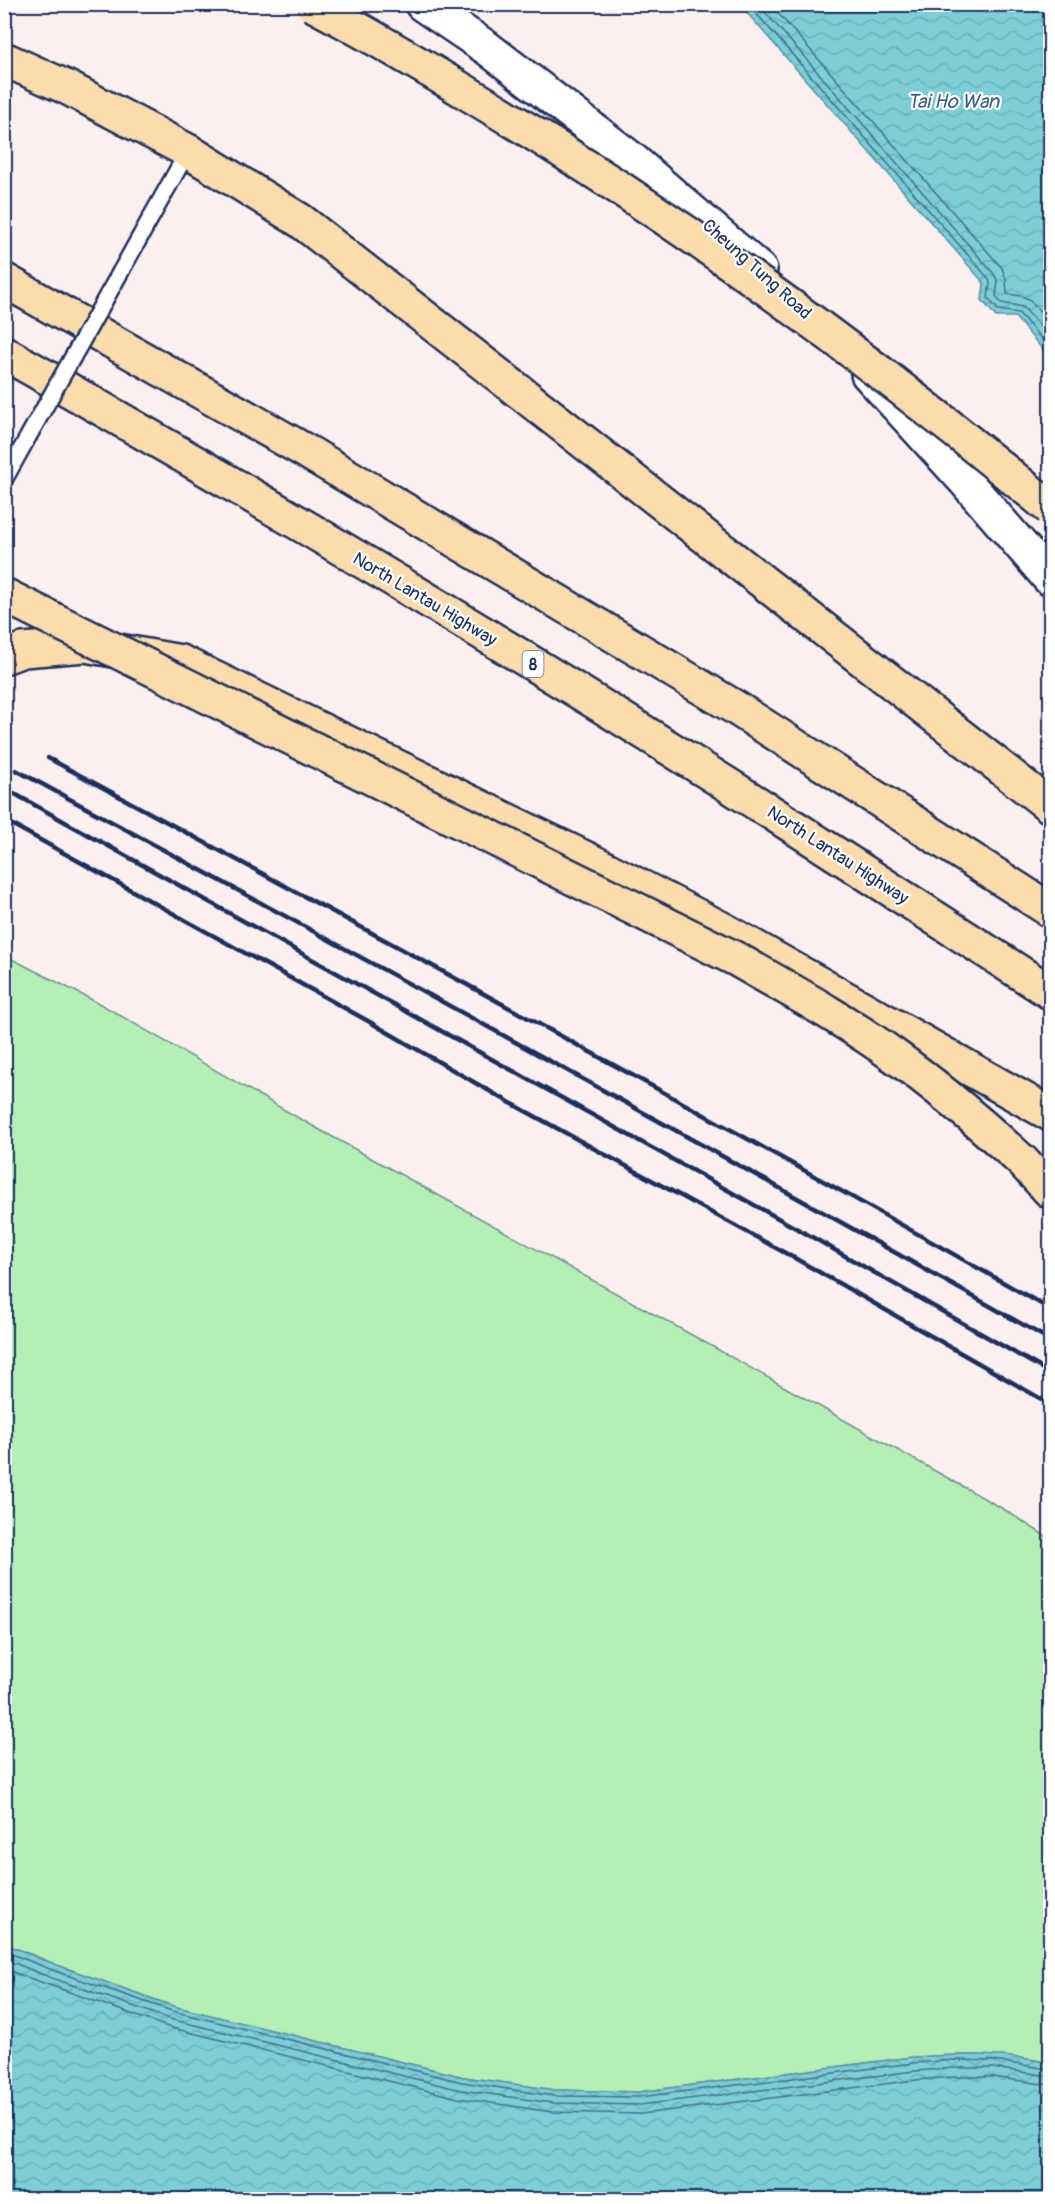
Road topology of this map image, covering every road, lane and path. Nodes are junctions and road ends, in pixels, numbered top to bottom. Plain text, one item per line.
1 (312, 4) edge
2 (422, 4) edge
3 (4, 59) edge
4 (188, 151) junction
5 (4, 280) edge
6 (4, 354) edge
7 (4, 480) edge
8 (1050, 508) edge
9 (1050, 579) edge
10 (4, 595) edge
11 (4, 657) edge
12 (1050, 806) edge
13 (1050, 910) edge
14 (1050, 992) edge
15 (1050, 1114) edge
16 (1050, 1191) edge

1 - 8 highway, bridge
2 - 9 main road, Cheung Tung Road
3 - 4 highway
4 - 7 lane, bridge
4 - 12 highway
5 - 13 highway
6 - 14 highway, North Lantau Highway / 8
10 - 16 highway, bridge
11 - 15 highway

